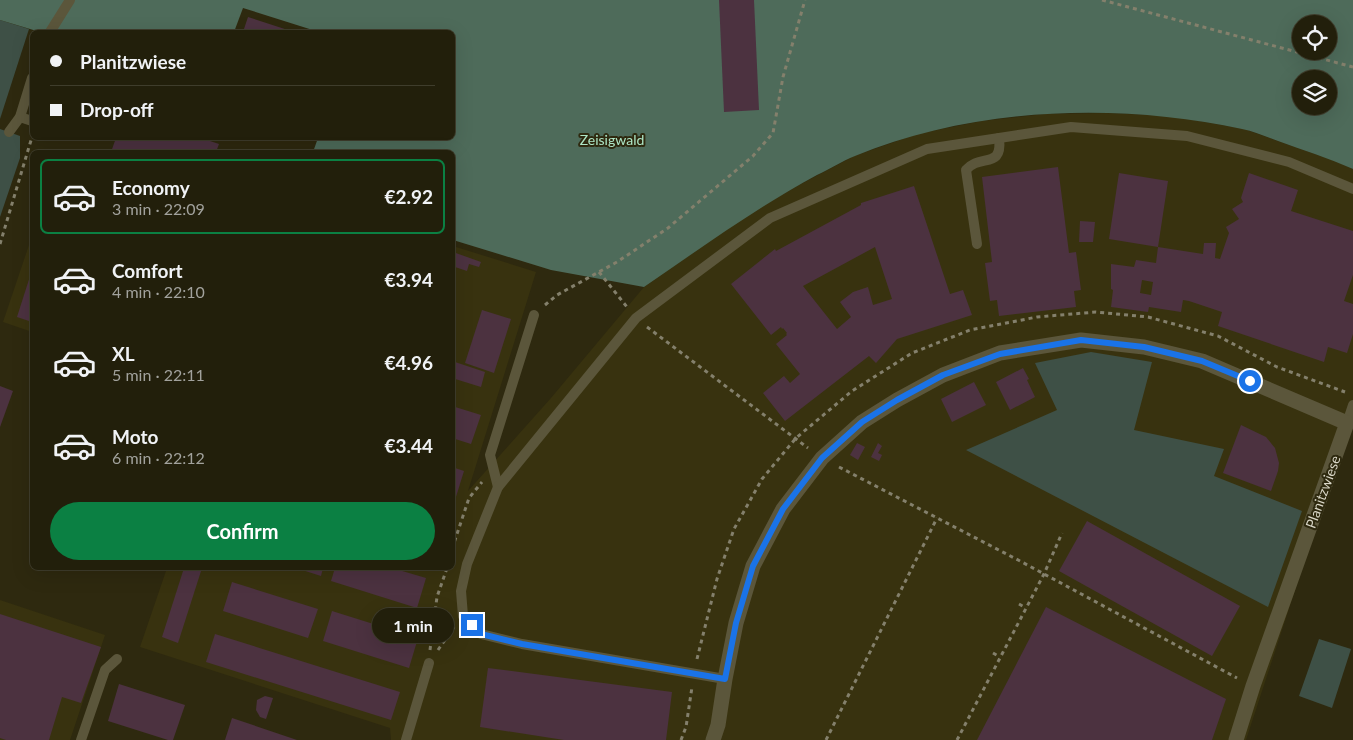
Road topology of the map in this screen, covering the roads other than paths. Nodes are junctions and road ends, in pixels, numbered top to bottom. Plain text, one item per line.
1 (70, 0) edge
2 (51, 30) edge
3 (30, 85) edge
4 (20, 118) junction
5 (30, 120) edge
6 (9, 132) dead end
7 (999, 138) junction
8 (1353, 189) edge
9 (977, 244) dead end
10 (534, 315) road end
11 (1353, 405) edge
12 (1348, 423) junction
13 (498, 487) junction
14 (117, 659) dead end
15 (429, 663) road end
16 (725, 679) junction
17 (81, 740) edge
18 (406, 740) edge
19 (713, 740) edge
20 (1236, 740) edge

1 - 2 lane
3 - 4 lane
4 - 5 lane
4 - 6 lane
7 - 8 lane
7 - 9 lane
7 - 13 lane
10 - 13 lane
11 - 12 lane
12 - 16 street
12 - 20 street, Planitzwiese
13 - 16 lane
14 - 17 lane
15 - 18 lane
16 - 19 street

